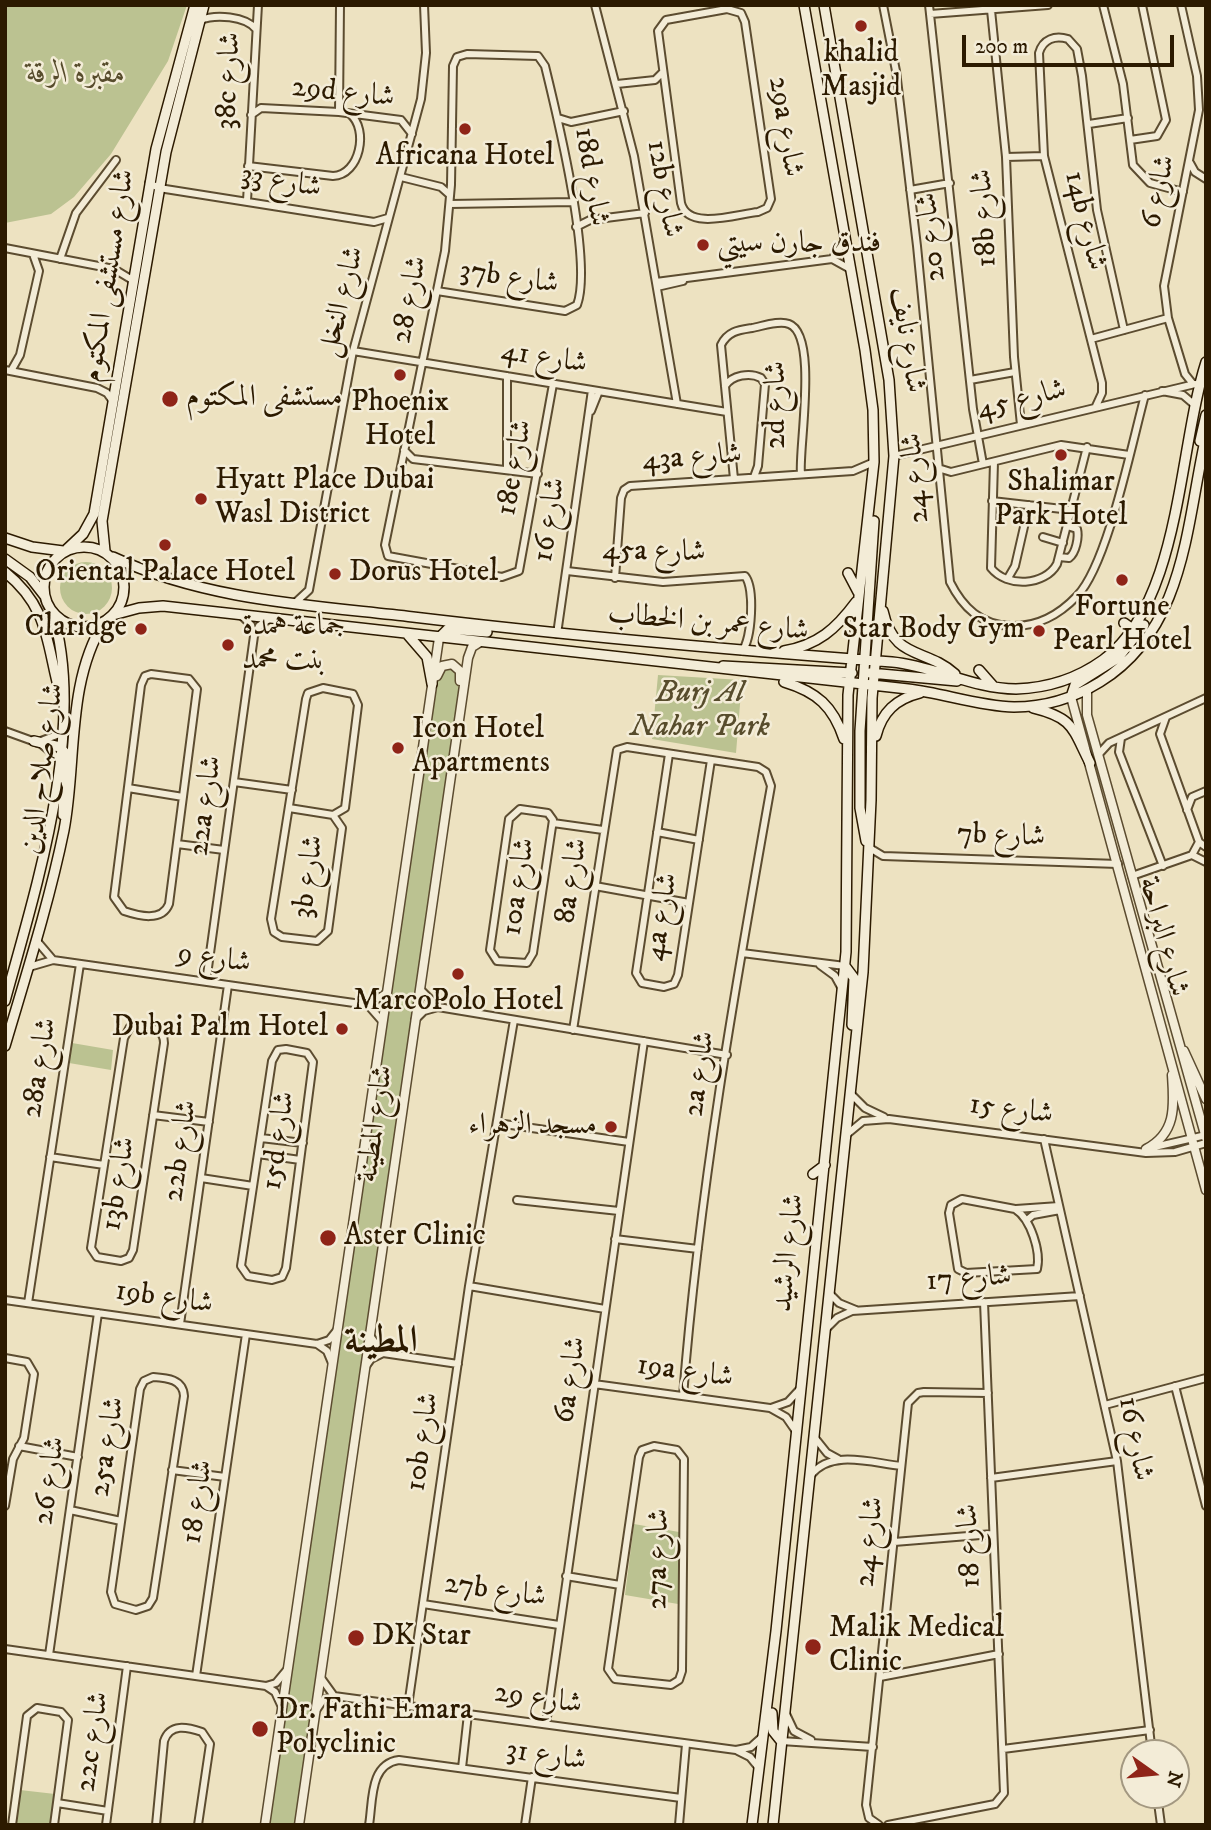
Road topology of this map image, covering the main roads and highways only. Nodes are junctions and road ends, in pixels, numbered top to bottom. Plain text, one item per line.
1 (195, 5) edge
2 (204, 5) edge
3 (804, 5) edge
4 (824, 5) edge
5 (1206, 362) edge
6 (869, 377) junction
7 (1200, 387) edge
8 (1206, 415) edge
9 (893, 423) junction
10 (1206, 436) edge
11 (1202, 453) junction
12 (1203, 466) edge
13 (872, 502) junction
14 (5, 538) edge
15 (65, 550) junction
16 (109, 554) junction
17 (5, 559) edge
18 (5, 572) edge
19 (848, 573) dead end
20 (1159, 577) junction
21 (44, 595) junction
22 (858, 596) junction
23 (881, 602) junction
24 (52, 611) junction
25 (113, 615) junction
26 (104, 622) junction
27 (1124, 623) dead end
28 (502, 628) junction
29 (1134, 630) junction
30 (407, 634) junction
31 (439, 638) junction
32 (768, 653) junction
33 (850, 661) junction
34 (864, 661) junction
35 (875, 662) junction
36 (711, 668) junction
37 (979, 670) dead end
38 (849, 673) junction
39 (863, 673) junction
40 (874, 674) junction
41 (761, 675) junction
42 (958, 678) junction
43 (432, 684) road end
44 (848, 684) junction
45 (979, 684) junction
46 (862, 685) junction
47 (873, 686) junction
48 (994, 687) junction
49 (928, 692) junction
50 (1071, 696) junction
51 (1028, 706) junction
52 (64, 707) junction
53 (34, 741) road end
54 (60, 747) junction
55 (873, 748) junction
56 (847, 751) junction
57 (1090, 763) road end
58 (847, 814) junction
59 (65, 820) junction
60 (838, 824) dead end
61 (868, 847) junction
62 (845, 966) junction
63 (5, 1002) edge
64 (856, 1040) junction
65 (5, 1046) edge
66 (825, 1165) junction
67 (813, 1174) dead end
68 (776, 1631) junction
69 (781, 1741) junction
70 (752, 1825) edge
71 (774, 1825) edge

1 - 15 main road, شارع مستشفى المكتوم
2 - 16 main road, شارع مستشفى المكتوم
3 - 6 main road, شارع نايف
4 - 9 main road, شارع نايف
5 - 7 main road, شارع عمر بن الخطاب
6 - 9 main road
6 - 13 main road, شارع نايف
7 - 20 main road, شارع عمر بن الخطاب
8 - 11 main road
9 - 23 main road, شارع نايف
10 - 11 main road, شارع عمر بن الخطاب
11 - 12 main road, شارع عمر بن الخطاب
12 - 50 main road, شارع عمر بن الخطاب
13 - 22 main road, شارع نايف
13 - 34 main road
14 - 15 main road
15 - 16 main road
15 - 21 main road
16 - 25 main road
16 - 28 main road, شارع عمر بن الخطاب
17 - 21 main road
18 - 52 main road
19 - 22 main road
20 - 29 main road, شارع عمر بن الخطاب
20 - 50 main road
21 - 24 main road
22 - 32 main road
22 - 33 main road, شارع نايف
23 - 35 main road, شارع نايف
23 - 42 main road
24 - 26 main road
24 - 52 main road, شارع صلاح الدين
25 - 26 main road
25 - 30 main road, شارع عمر بن الخطاب
26 - 59 main road, شارع صلاح الدين
27 - 29 main road
28 - 31 main road
28 - 32 main road, شارع عمر بن الخطاب
29 - 48 main road, شارع عمر بن الخطاب
30 - 31 main road, شارع عمر بن الخطاب
30 - 43 main road
31 - 36 main road, شارع عمر بن الخطاب
32 - 33 main road, شارع عمر بن الخطاب
33 - 34 main road, شارع عمر بن الخطاب
33 - 38 main road, شارع نايف
34 - 35 main road, شارع عمر بن الخطاب
34 - 39 main road
35 - 40 main road, شارع نايف
35 - 42 main road, شارع عمر بن الخطاب
36 - 38 main road
36 - 41 main road, شارع عمر بن الخطاب
37 - 48 main road
38 - 39 main road
38 - 44 main road, شارع نايف
39 - 40 main road
39 - 46 main road
40 - 45 main road
40 - 47 main road, شارع نايف
41 - 44 main road, شارع عمر بن الخطاب
41 - 56 main road
42 - 45 main road, شارع عمر بن الخطاب
44 - 46 main road, شارع عمر بن الخطاب
44 - 56 main road, شارع الرشيد
45 - 48 main road, شارع عمر بن الخطاب
46 - 47 main road, شارع عمر بن الخطاب
46 - 61 main road
47 - 49 main road, شارع عمر بن الخطاب
47 - 55 main road, شارع الرشيد
49 - 51 main road, شارع عمر بن الخطاب
49 - 55 main road
50 - 51 main road, شارع عمر بن الخطاب
51 - 57 main road
52 - 54 main road, شارع صلاح الدين
53 - 54 main road
54 - 59 main road
54 - 63 main road, شارع صلاح الدين
55 - 61 main road, شارع الرشيد
56 - 58 main road, شارع الرشيد
58 - 60 main road
58 - 62 main road, شارع الرشيد
59 - 65 main road, شارع صلاح الدين
61 - 64 main road, شارع الرشيد
62 - 64 main road
62 - 66 main road, شارع الرشيد
64 - 69 main road, شارع الرشيد
66 - 67 main road
66 - 68 main road, شارع الرشيد
68 - 69 main road
68 - 70 main road, شارع الرشيد
69 - 71 main road, شارع الرشيد

